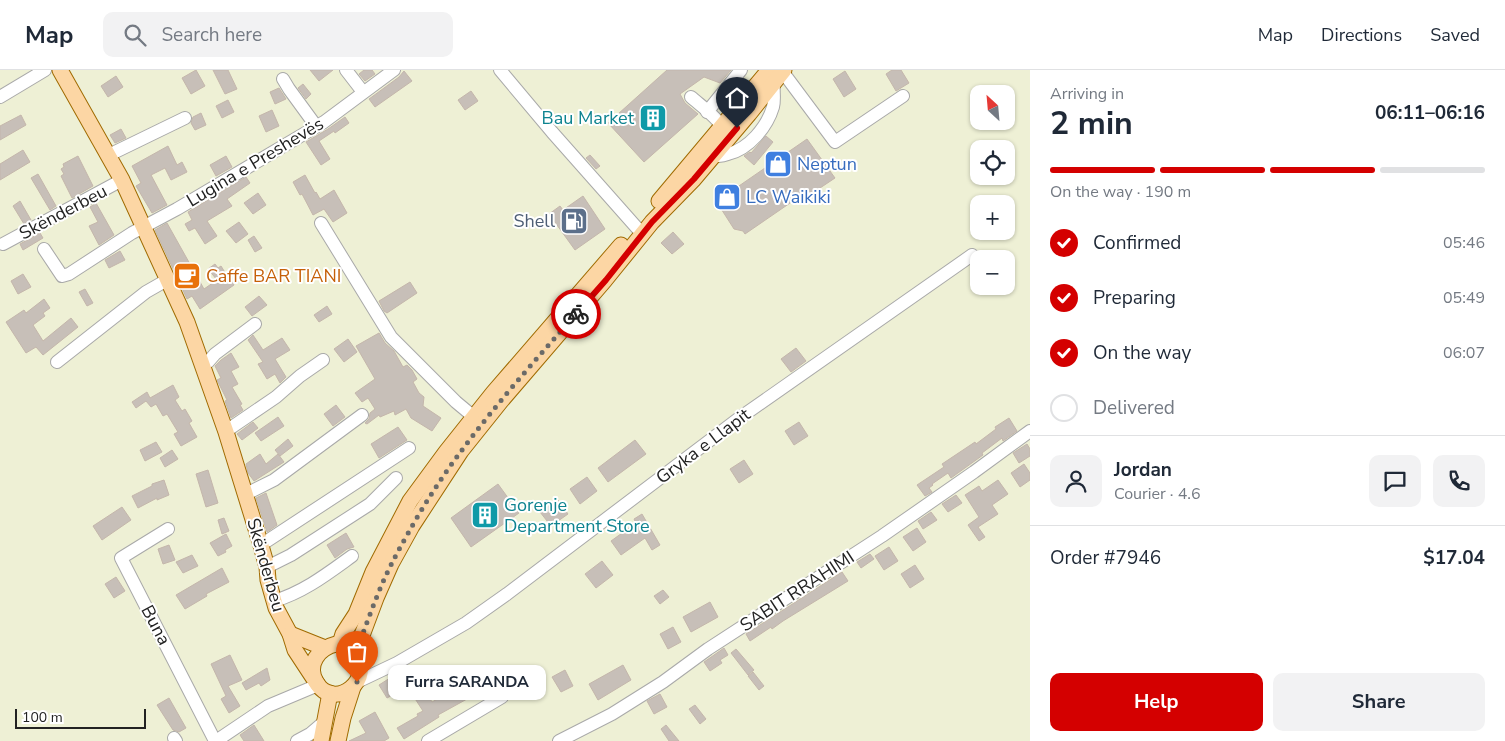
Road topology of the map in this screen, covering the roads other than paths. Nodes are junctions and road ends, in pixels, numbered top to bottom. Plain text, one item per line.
1 (45, 70) edge
2 (60, 70) edge
3 (346, 70) edge
4 (392, 70) edge
5 (500, 70) edge
6 (741, 70) edge
7 (784, 70) edge
8 (772, 77) edge
9 (283, 78) dead end
10 (363, 92) junction
11 (0, 96) edge
12 (903, 96) dead end
13 (691, 97) dead end
14 (708, 112) junction
15 (184, 118) dead end
16 (316, 126) junction
17 (722, 127) junction
18 (107, 154) junction
19 (122, 180) junction
20 (321, 223) dead end
21 (144, 227) junction
22 (637, 228) junction
23 (3, 244) dead end
24 (44, 249) dead end
25 (970, 256) edge
26 (167, 280) junction
27 (255, 324) dead end
28 (323, 360) dead end
29 (57, 362) dead end
30 (202, 363) junction
31 (362, 415) dead end
32 (474, 417) junction
33 (1030, 431) edge
34 (226, 432) junction
35 (409, 448) dead end
36 (396, 478) dead end
37 (246, 494) junction
38 (168, 530) dead end
39 (260, 542) junction
40 (352, 556) dead end
41 (267, 567) junction
42 (274, 602) junction
43 (290, 634) junction
44 (332, 646) junction
45 (355, 654) junction
46 (355, 684) junction
47 (324, 689) junction
48 (502, 696) dead end
49 (324, 722) junction
50 (216, 741) edge
51 (297, 741) edge
52 (321, 741) edge
53 (338, 741) edge
54 (428, 741) edge
55 (559, 741) edge

1 - 11 street
2 - 18 main road, Skënderbeu
3 - 10 street
4 - 10 street, Lugina e Preshevës
5 - 22 street
6 - 14 street
7 - 8 main road
7 - 12 street
8 - 17 main road
8 - 45 main road
9 - 16 street
10 - 16 street, Lugina e Preshevës
13 - 14 street
14 - 17 street
15 - 18 street
16 - 21 street, Lugina e Preshevës
17 - 22 main road
18 - 19 main road, Skënderbeu
19 - 21 main road, Skënderbeu
19 - 23 street, Skënderbeu
20 - 32 street
21 - 24 street, Lugina e Preshevës
21 - 26 main road, Skënderbeu
22 - 32 main road
25 - 46 street, Gryka e Llapit
26 - 29 street
26 - 30 main road, Skënderbeu
27 - 30 street
28 - 34 street
30 - 34 main road, Skënderbeu
31 - 37 street, Skënderbeu
32 - 44 main road
33 - 55 street, SABIT RRAHIMI
34 - 37 main road, Skënderbeu
35 - 39 street
36 - 41 street
37 - 39 main road, Skënderbeu
38 - 50 street, Buna
39 - 41 main road, Skënderbeu
40 - 42 street
41 - 42 main road, Skënderbeu
42 - 43 main road, Skënderbeu
43 - 44 main road, Skënderbeu
43 - 47 main road, Skënderbeu
44 - 45 main road
44 - 47 main road
45 - 46 main road
46 - 47 main road
46 - 53 main road
47 - 49 main road
47 - 50 street, Buna
48 - 54 street
49 - 51 street
49 - 52 main road

